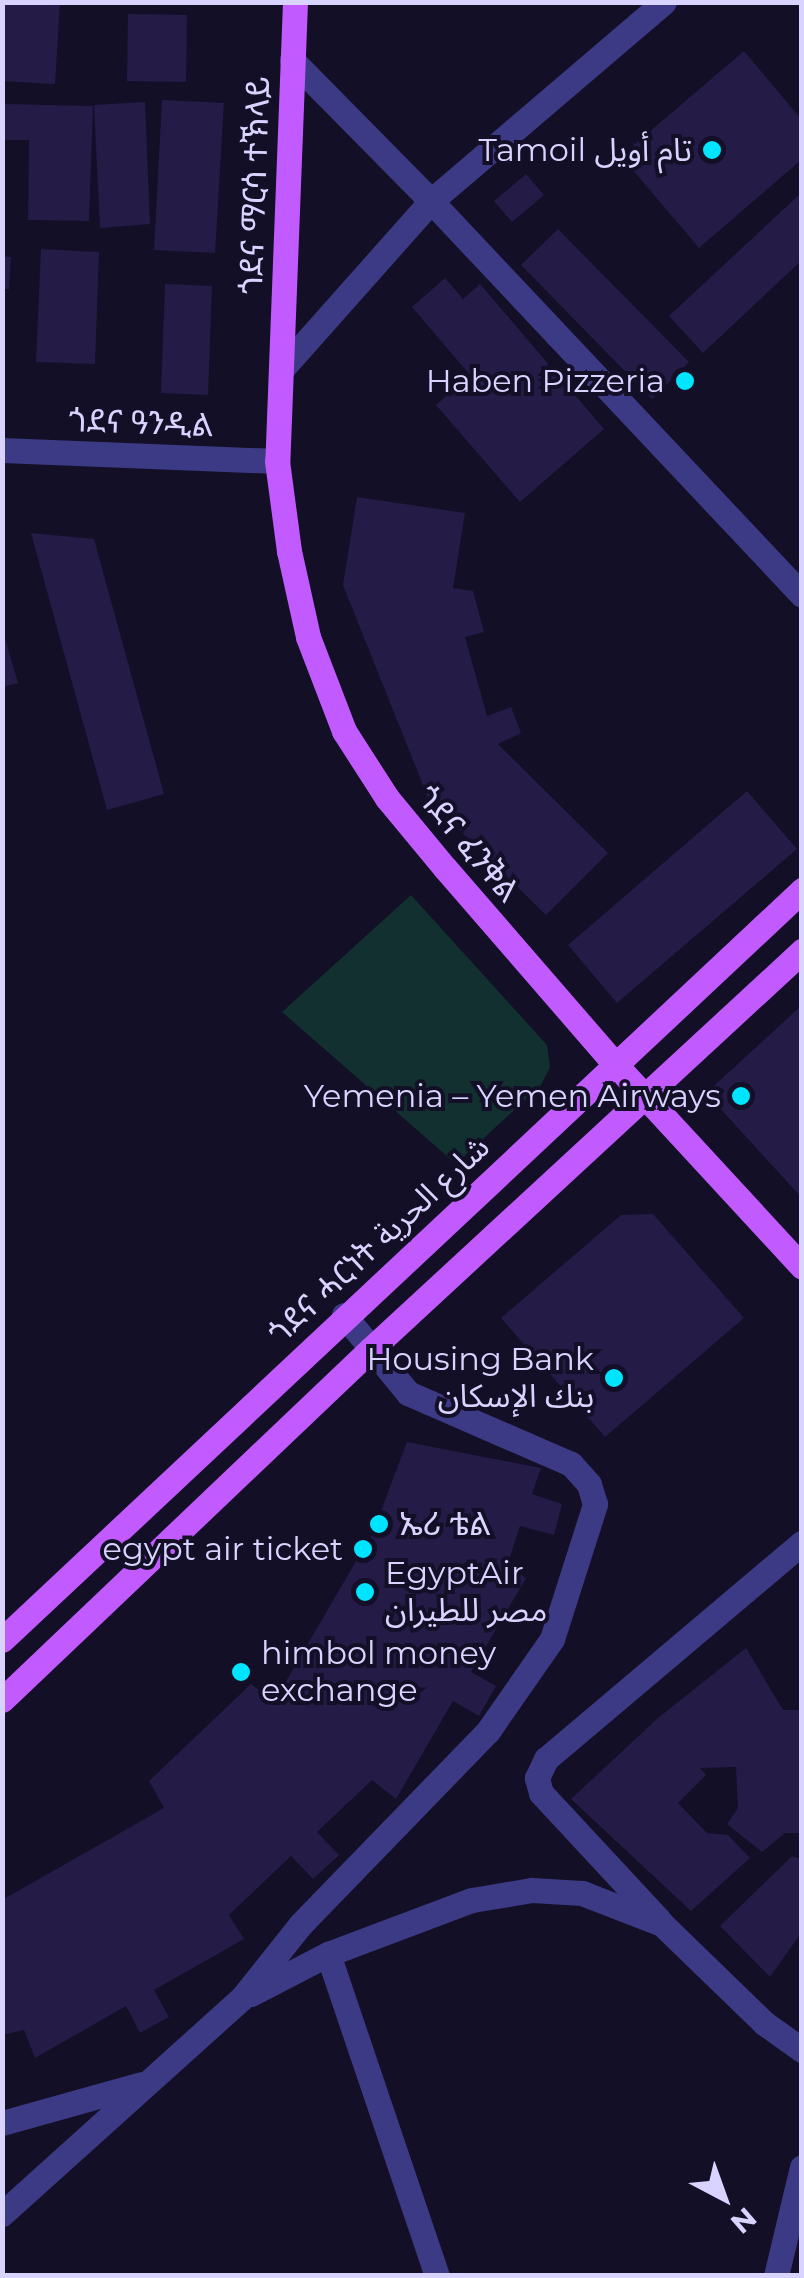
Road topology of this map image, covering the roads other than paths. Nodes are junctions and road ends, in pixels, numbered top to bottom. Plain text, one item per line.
1 (295, 2) edge
2 (664, 2) edge
3 (292, 60) junction
4 (431, 201) junction
5 (282, 370) junction
6 (2, 450) edge
7 (277, 460) junction
8 (802, 595) edge
9 (802, 890) edge
10 (802, 951) edge
11 (614, 1063) junction
12 (645, 1096) junction
13 (802, 1266) edge
14 (344, 1315) junction
15 (371, 1349) junction
16 (802, 1543) edge
17 (2, 1640) edge
18 (2, 1700) edge
19 (662, 1924) junction
20 (328, 1954) junction
21 (242, 1998) junction
22 (802, 2050) edge
23 (146, 2083) junction
24 (2, 2124) edge
25 (802, 2167) edge
26 (2, 2214) edge
27 (437, 2276) edge
28 (776, 2276) edge

1 - 3 main road, ጎደና ማርሳ ተኽላይ
2 - 4 street
3 - 4 street
3 - 5 main road, ጎደና ማርሳ ተኽላይ
4 - 5 street
4 - 8 street
5 - 7 main road, ጎደና ፈንቅል
6 - 7 street, ጎደና ዓንዲል
7 - 11 main road, ጎደና ፈንቅል
9 - 11 main road, ጎደና ሓርነት شارع الحرية
10 - 12 main road
11 - 12 main road, ጎደና ፈንቅል
11 - 14 main road, ጎደና ሓርነት شارع الحرية
12 - 13 main road, ጎደና ፈንቅል
12 - 15 main road
14 - 15 street
14 - 17 main road, ጎደና ሓርነት شارع الحرية
15 - 18 main road
15 - 21 street
16 - 19 street
19 - 20 street
19 - 22 street
20 - 21 street
20 - 27 street
21 - 23 street
23 - 24 street
23 - 26 street
25 - 28 street

